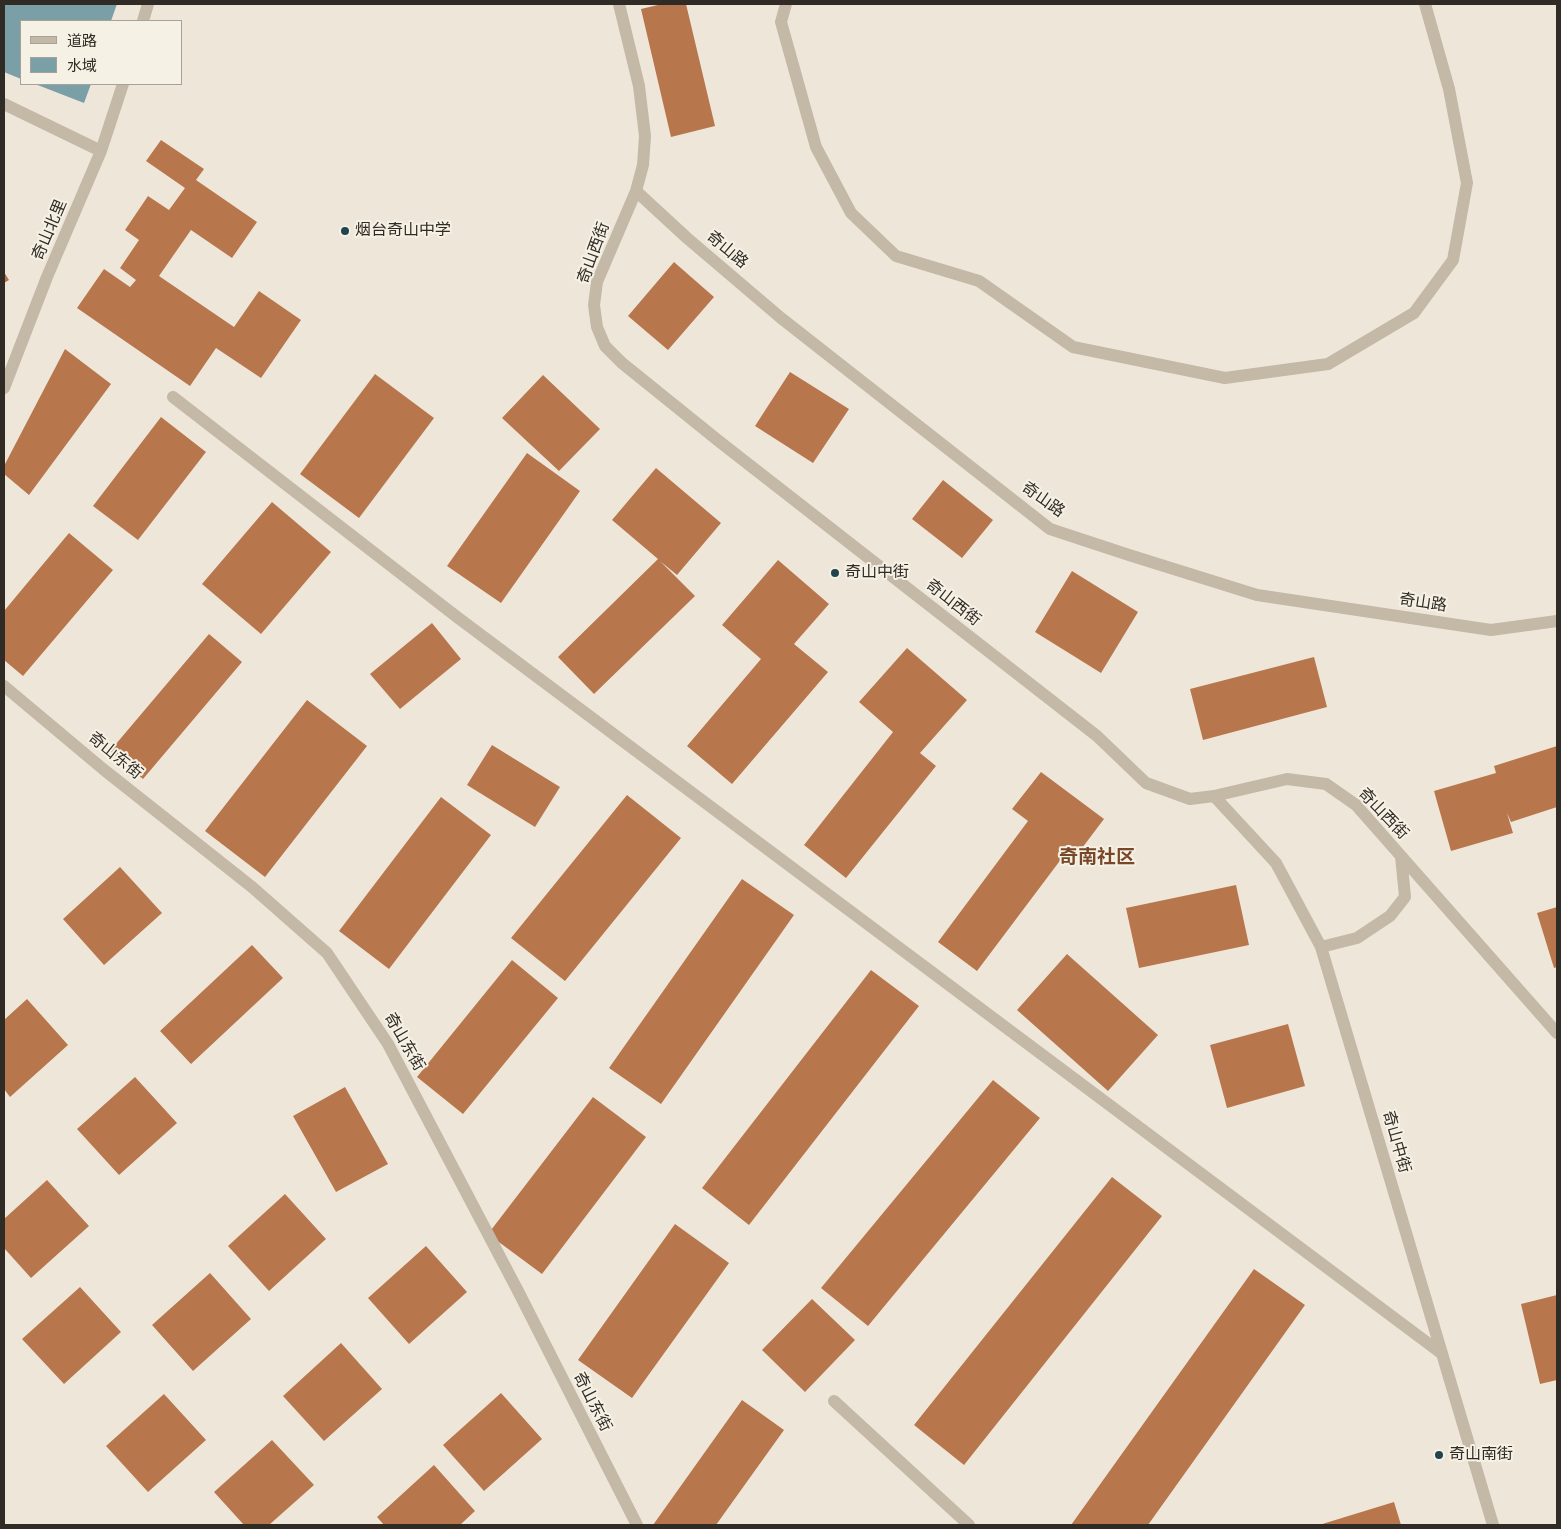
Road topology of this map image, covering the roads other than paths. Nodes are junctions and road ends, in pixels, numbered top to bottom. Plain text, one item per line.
1 (148, 4) edge
2 (619, 4) edge
3 (786, 4) edge
4 (1426, 4) edge
5 (143, 20) edge
6 (123, 85) edge
7 (4, 104) edge
8 (102, 151) junction
9 (636, 191) junction
10 (4, 388) edge
11 (173, 397) dead end
12 (1557, 621) edge
13 (4, 686) edge
14 (1214, 796) junction
15 (1401, 856) junction
16 (1321, 947) junction
17 (1557, 1033) edge
18 (1441, 1353) junction
19 (834, 1401) dead end
20 (637, 1525) edge
21 (969, 1525) edge
22 (1493, 1525) edge

1 - 5 street
2 - 9 street, 奇山西街
3 - 4 street
6 - 8 street, 奇山北里
7 - 8 street
8 - 10 street, 奇山北里
9 - 12 street, 奇山路
9 - 14 street, 奇山西街
11 - 18 street
13 - 20 street, 奇山东街
14 - 15 street, 奇山西街
14 - 16 street, 奇山中街
15 - 16 street
15 - 17 street, 奇山西街
16 - 18 street, 奇山中街
18 - 22 street, 奇山中街
19 - 21 street

